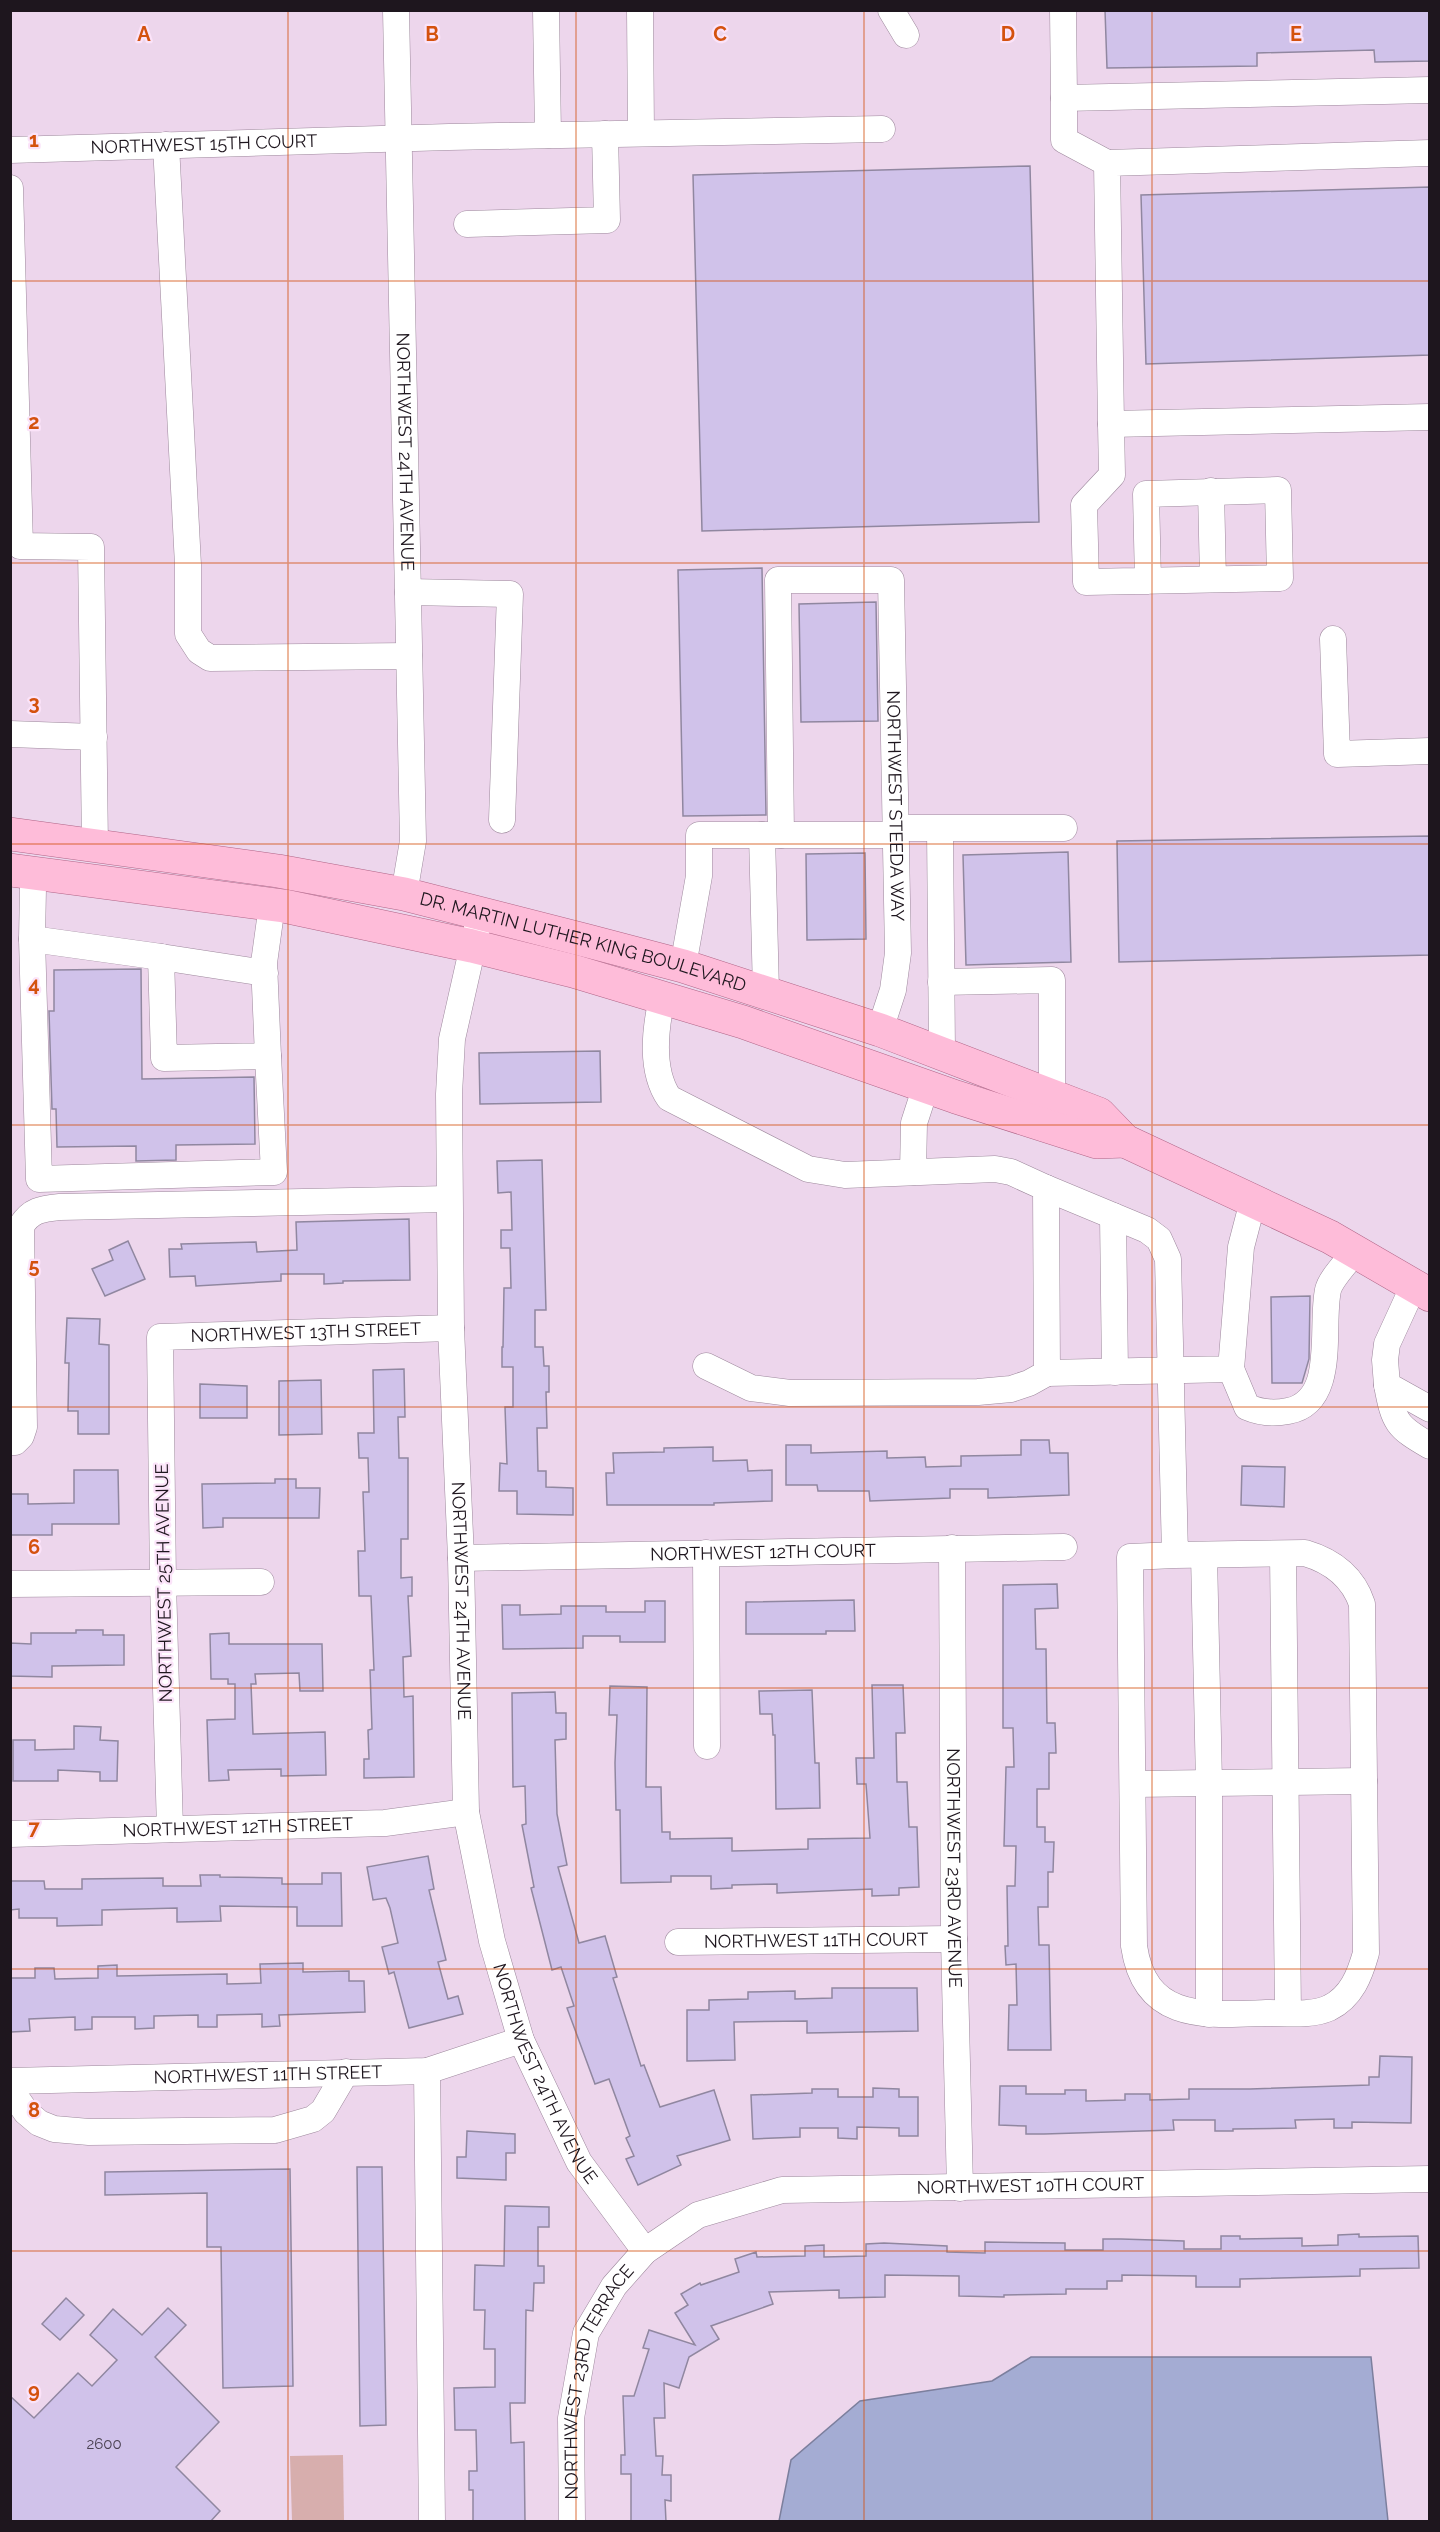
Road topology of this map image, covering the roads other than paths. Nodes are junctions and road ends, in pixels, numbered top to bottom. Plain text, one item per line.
1 (396, 10) edge
2 (546, 10) edge
3 (640, 10) edge
4 (891, 10) edge
5 (1063, 10) edge
6 (906, 35) dead end
7 (1430, 90) edge
8 (1064, 98) junction
9 (882, 129) dead end
10 (641, 133) junction
11 (605, 134) junction
12 (548, 135) junction
13 (398, 140) junction
14 (166, 145) junction
15 (10, 150) edge
16 (1430, 153) edge
17 (1107, 163) junction
18 (10, 188) edge
19 (467, 224) dead end
20 (1430, 417) edge
21 (1111, 424) junction
22 (1211, 491) junction
23 (15, 546) edge
24 (1213, 579) junction
25 (1148, 581) junction
26 (408, 592) junction
27 (1333, 639) dead end
28 (409, 656) junction
29 (10, 734) edge
30 (94, 737) junction
31 (1430, 752) edge
32 (502, 820) dead end
33 (1064, 828) dead end
34 (940, 829) junction
35 (895, 831) junction
36 (10, 834) edge
37 (772, 835) junction
38 (95, 846) junction
39 (23, 872) edge
40 (404, 894) junction
41 (203, 895) junction
42 (272, 905) junction
43 (482, 913) junction
44 (32, 939) junction
45 (471, 946) junction
46 (161, 957) junction
47 (683, 966) junction
48 (265, 973) junction
49 (941, 982) junction
50 (766, 992) junction
51 (662, 998) junction
52 (880, 1030) junction
53 (942, 1053) junction
54 (268, 1056) junction
55 (926, 1086) junction
56 (1052, 1096) junction
57 (1125, 1141) junction
58 (913, 1172) junction
59 (1046, 1188) junction
60 (450, 1199) junction
61 (1253, 1201) junction
62 (1113, 1216) junction
63 (1354, 1252) junction
64 (1422, 1290) edge
65 (451, 1328) junction
66 (160, 1337) joint
67 (706, 1366) dead end
68 (1231, 1369) junction
69 (1171, 1370) junction
70 (1115, 1372) junction
71 (1047, 1373) junction
72 (1387, 1385) junction
73 (1430, 1409) edge
74 (10, 1442) edge
75 (1430, 1446) edge
76 (1064, 1547) dead end
77 (952, 1548) junction
78 (706, 1552) junction
79 (1283, 1554) junction
80 (1175, 1555) junction
81 (1204, 1555) junction
82 (461, 1558) junction
83 (261, 1582) dead end
84 (163, 1583) junction
85 (10, 1584) edge
86 (707, 1746) dead end
87 (1364, 1780) junction
88 (1287, 1782) junction
89 (1209, 1783) junction
90 (1133, 1785) junction
91 (466, 1812) junction
92 (170, 1829) junction
93 (10, 1833) edge
94 (954, 1939) junction
95 (678, 1942) dead end
96 (1288, 2013) junction
97 (1209, 2014) junction
98 (521, 2040) junction
99 (427, 2071) junction
100 (346, 2073) junction
101 (10, 2081) edge
102 (10, 2089) edge
103 (1430, 2179) edge
104 (960, 2188) junction
105 (645, 2251) junction
106 (432, 2522) edge
107 (572, 2522) edge

1 - 13 street, NORTHWEST 24TH AVENUE
2 - 12 street
3 - 10 street
4 - 6 street
5 - 8 street
7 - 8 street
8 - 17 street
9 - 10 street, NORTHWEST 15TH COURT
10 - 11 street, NORTHWEST 15TH COURT
11 - 12 street, NORTHWEST 15TH COURT
11 - 19 street
12 - 13 street, NORTHWEST 15TH COURT
13 - 14 street, NORTHWEST 15TH COURT
13 - 26 street, NORTHWEST 24TH AVENUE
14 - 15 street, NORTHWEST 15TH COURT
14 - 28 street
16 - 17 street
17 - 21 street
18 - 23 street
20 - 21 street
21 - 25 street
22 - 24 street
22 - 24 street
22 - 25 street
23 - 30 street
24 - 25 street
26 - 28 street, NORTHWEST 24TH AVENUE
26 - 32 street
27 - 31 street
28 - 40 street, NORTHWEST 24TH AVENUE
29 - 30 street
30 - 38 street
33 - 34 street
34 - 35 street
34 - 49 street
35 - 37 street
35 - 37 street, NORTHWEST STEEDA WAY
35 - 52 street, NORTHWEST STEEDA WAY
36 - 38 main road, DR. MARTIN LUTHER KING BOULEVARD
37 - 47 street
37 - 50 street
38 - 40 main road, DR. MARTIN LUTHER KING BOULEVARD
39 - 41 main road, DR. MARTIN LUTHER KING BOULEVARD
39 - 44 street
40 - 41 main road
40 - 43 main road, DR. MARTIN LUTHER KING BOULEVARD
41 - 42 main road, DR. MARTIN LUTHER KING BOULEVARD
42 - 45 main road, DR. MARTIN LUTHER KING BOULEVARD
42 - 48 street
43 - 45 street, NORTHWEST 24TH AVENUE
43 - 47 main road, DR. MARTIN LUTHER KING BOULEVARD
44 - 46 street
44 - 54 street
45 - 51 main road, DR. MARTIN LUTHER KING BOULEVARD
45 - 60 street, NORTHWEST 24TH AVENUE
46 - 48 street
46 - 54 street
47 - 50 main road, DR. MARTIN LUTHER KING BOULEVARD
48 - 54 street
49 - 53 street
49 - 56 street
50 - 52 main road, DR. MARTIN LUTHER KING BOULEVARD
51 - 55 main road, DR. MARTIN LUTHER KING BOULEVARD
51 - 58 street
52 - 53 main road, DR. MARTIN LUTHER KING BOULEVARD
53 - 56 main road, DR. MARTIN LUTHER KING BOULEVARD
55 - 57 main road, DR. MARTIN LUTHER KING BOULEVARD
55 - 58 street
56 - 57 main road, DR. MARTIN LUTHER KING BOULEVARD
57 - 61 main road, DR. MARTIN LUTHER KING BOULEVARD
58 - 59 street
59 - 62 street
59 - 71 street
60 - 65 street, NORTHWEST 24TH AVENUE
60 - 74 street
61 - 63 main road, DR. MARTIN LUTHER KING BOULEVARD
61 - 68 street
62 - 69 street
62 - 70 street
63 - 64 main road, DR. MARTIN LUTHER KING BOULEVARD
63 - 68 street
64 - 72 street
65 - 66 street, NORTHWEST 13TH STREET
65 - 82 street, NORTHWEST 24TH AVENUE
66 - 84 street, NORTHWEST 25TH AVENUE
67 - 71 street
68 - 69 street
69 - 70 street
69 - 80 street
70 - 71 street
72 - 73 street
72 - 75 street
76 - 77 street, NORTHWEST 12TH COURT
77 - 78 street, NORTHWEST 12TH COURT
77 - 94 street, NORTHWEST 23RD AVENUE
78 - 82 street, NORTHWEST 12TH COURT
78 - 86 street
79 - 81 street
79 - 87 street
79 - 88 street
80 - 81 street
80 - 90 street
81 - 89 street
82 - 91 street, NORTHWEST 24TH AVENUE
83 - 84 street
84 - 85 street
84 - 92 street, NORTHWEST 25TH AVENUE
87 - 88 street
87 - 96 street
88 - 89 street
88 - 96 street
89 - 90 street
89 - 97 street
90 - 97 street
91 - 92 street, NORTHWEST 12TH STREET
91 - 98 street, NORTHWEST 24TH AVENUE
92 - 93 street, NORTHWEST 12TH STREET
94 - 95 street, NORTHWEST 11TH COURT
94 - 104 street, NORTHWEST 23RD AVENUE
96 - 97 street
98 - 99 street, NORTHWEST 11TH STREET
98 - 105 street, NORTHWEST 24TH AVENUE
99 - 100 street, NORTHWEST 11TH STREET
99 - 106 street
100 - 101 street, NORTHWEST 11TH STREET
100 - 102 street
103 - 104 street, NORTHWEST 10TH COURT
104 - 105 street, NORTHWEST 10TH COURT
105 - 107 street, NORTHWEST 23RD TERRACE

